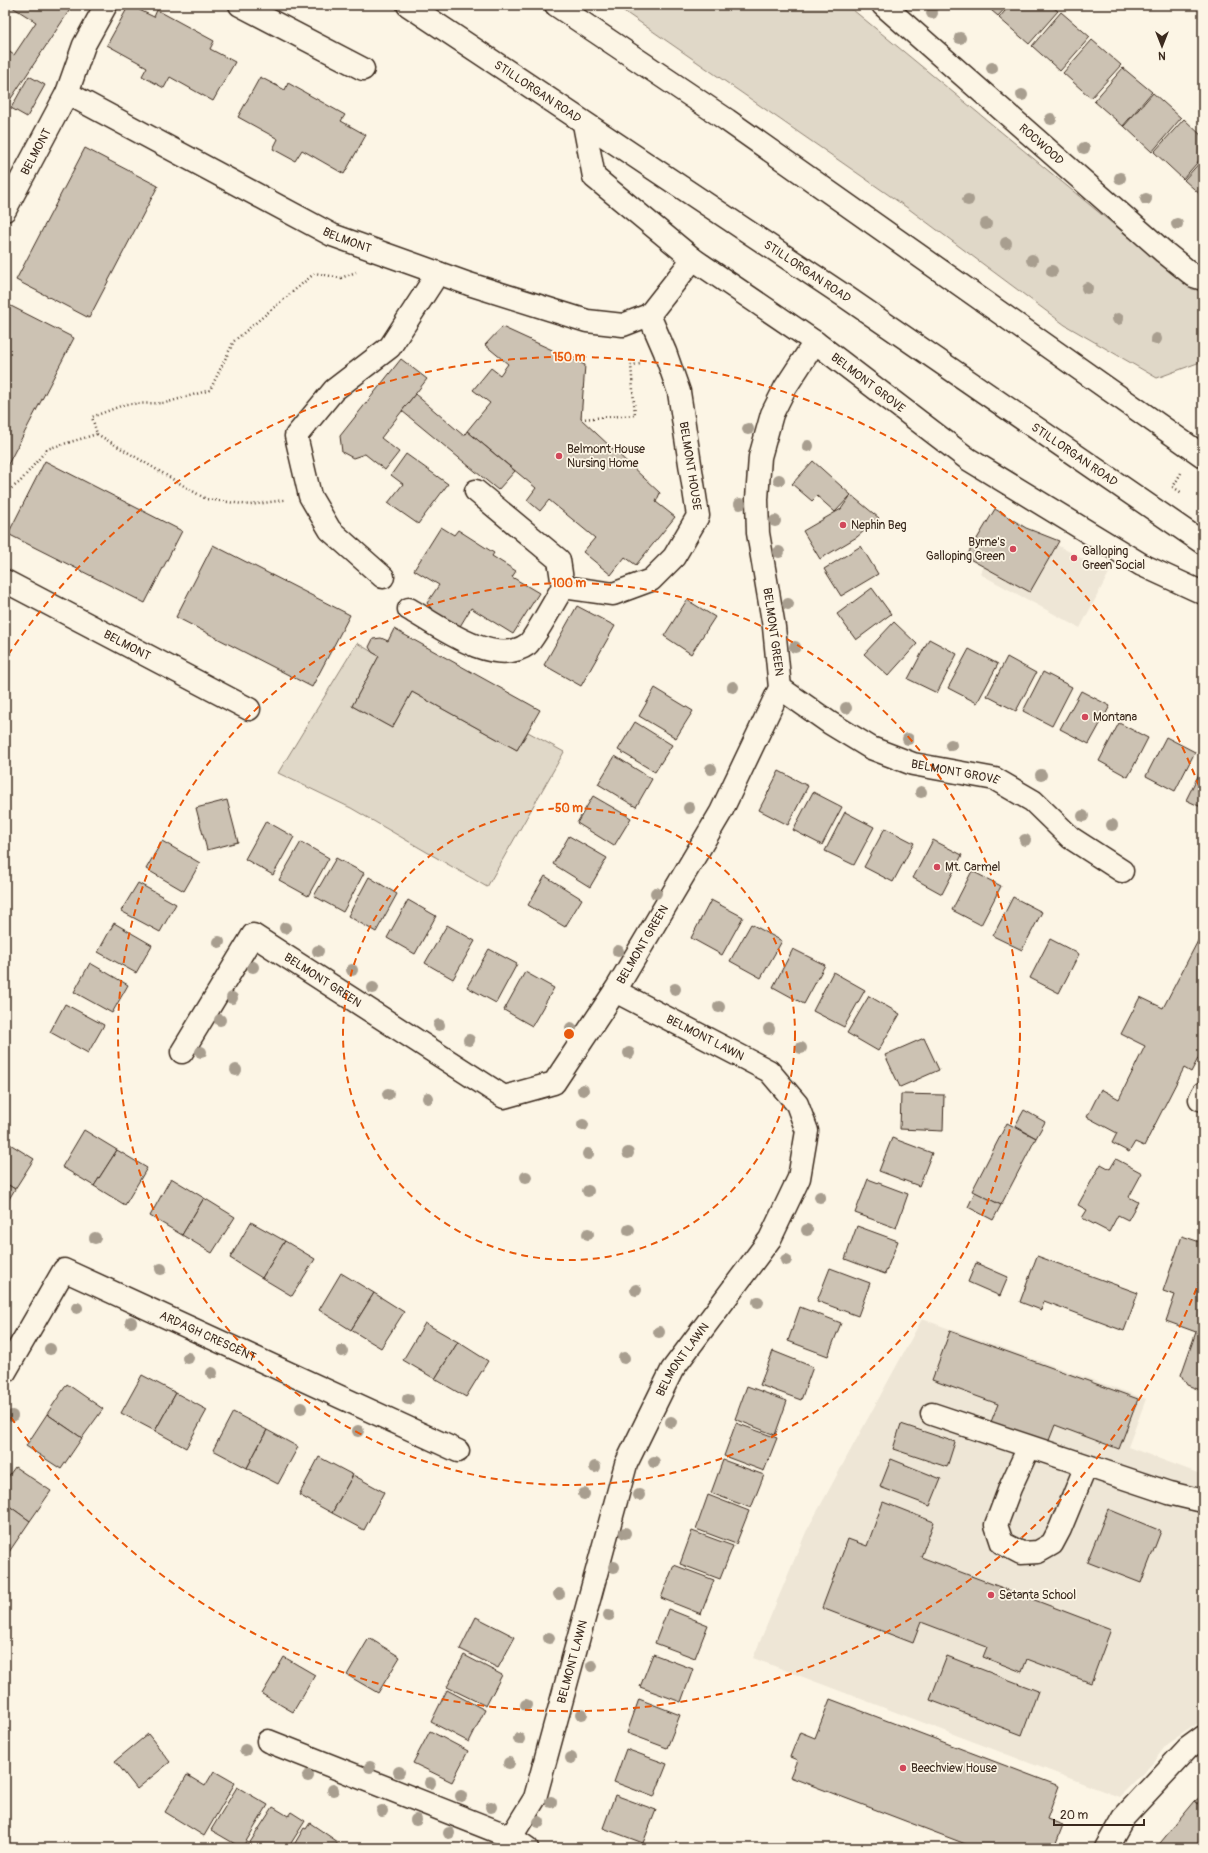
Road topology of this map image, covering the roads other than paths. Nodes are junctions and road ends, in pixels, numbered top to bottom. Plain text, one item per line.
1 (106, 5) edge
2 (240, 5) edge
3 (408, 5) edge
4 (556, 5) edge
5 (883, 5) edge
6 (362, 69) dead end
7 (66, 93) junction
8 (584, 124) junction
9 (5, 210) edge
10 (693, 259) junction
11 (438, 273) junction
12 (1203, 279) edge
13 (649, 315) junction
14 (815, 342) junction
15 (1203, 456) edge
16 (476, 491) dead end
17 (1203, 543) edge
18 (383, 577) dead end
19 (5, 582) edge
20 (563, 587) junction
21 (1203, 593) edge
22 (409, 609) dead end
23 (780, 688) junction
24 (249, 709) dead end
25 (1122, 871) dead end
26 (614, 991) junction
27 (182, 1052) dead end
28 (1203, 1093) edge
29 (1203, 1100) edge
30 (5, 1372) edge
31 (932, 1414) dead end
32 (1029, 1447) junction
33 (458, 1451) dead end
34 (1086, 1466) junction
35 (1203, 1501) edge
36 (1203, 1736) edge
37 (268, 1741) dead end
38 (519, 1842) edge
39 (1106, 1848) edge

1 - 7 main road, BELMONT
2 - 6 main road
3 - 8 main road, STILLORGAN ROAD
4 - 15 main road
5 - 12 main road, ROCWOOD
7 - 9 main road, BELMONT
7 - 11 main road, BELMONT
8 - 10 main road, BELMONT GROVE
8 - 17 main road, STILLORGAN ROAD
10 - 13 main road
10 - 14 main road, BELMONT GROVE
11 - 13 main road, BELMONT
11 - 18 main road
13 - 20 main road, BELMONT HOUSE
14 - 21 main road, BELMONT GROVE
14 - 23 main road, BELMONT GREEN
16 - 20 main road
19 - 24 main road, BELMONT
20 - 22 main road
23 - 25 main road, BELMONT GROVE
23 - 26 main road, BELMONT GREEN
26 - 27 main road, BELMONT GREEN
26 - 38 main road, BELMONT LAWN
28 - 29 main road
30 - 33 main road, ARDAGH CRESCENT
31 - 32 main road
32 - 34 main road
32 - 34 main road
34 - 35 main road
36 - 39 main road
37 - 38 main road, BELMONT LAWN

